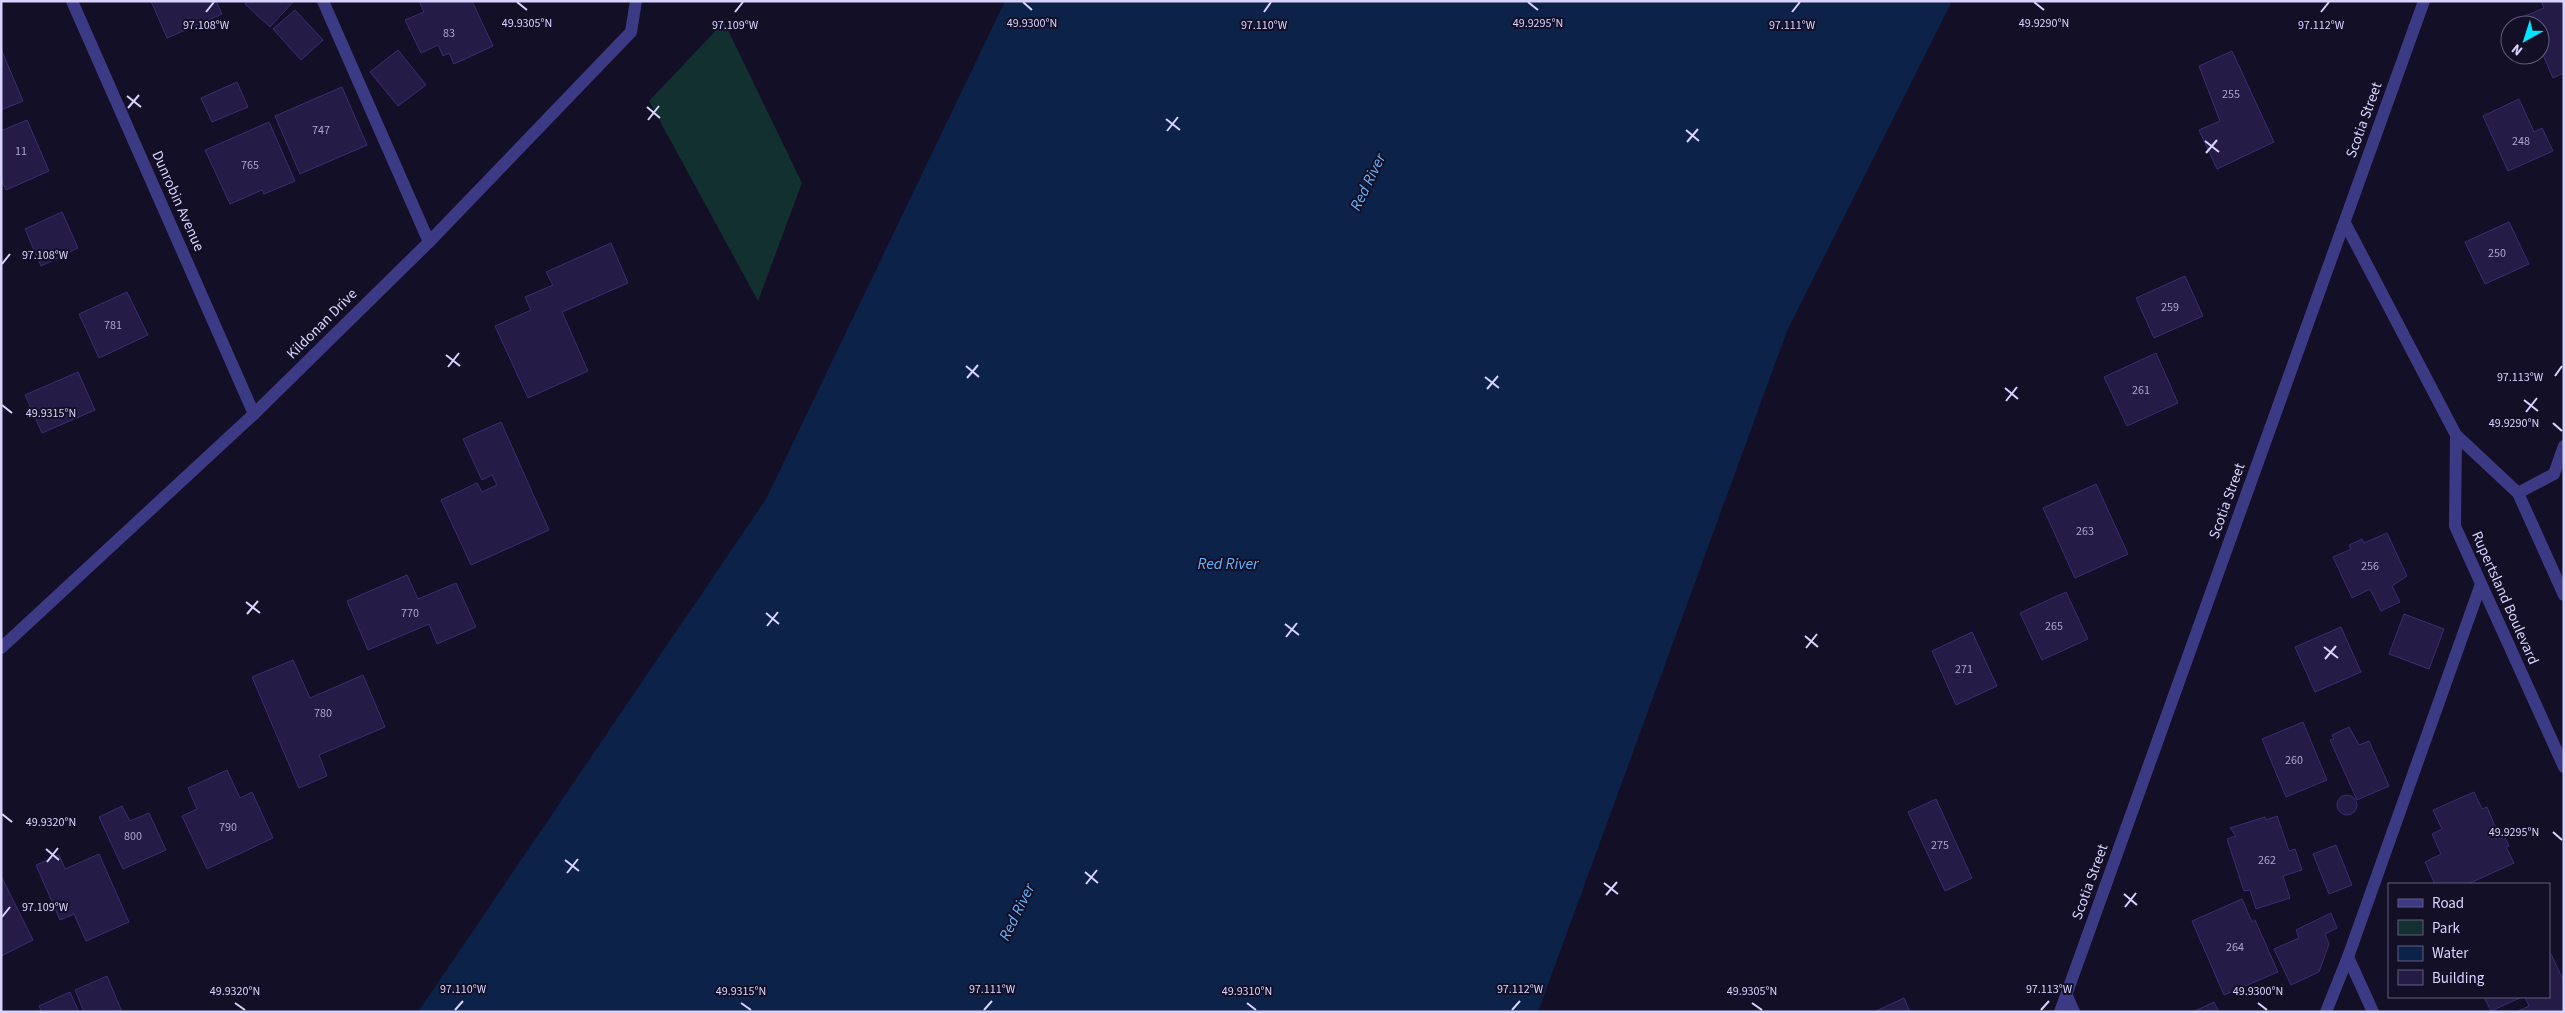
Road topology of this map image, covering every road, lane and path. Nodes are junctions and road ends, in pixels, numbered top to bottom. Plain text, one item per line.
1 (72, 1) edge
2 (322, 1) edge
3 (636, 1) edge
4 (2424, 1) edge
5 (2345, 223) junction
6 (429, 242) junction
7 (254, 414) junction
8 (2456, 435) junction
9 (2564, 446) edge
10 (2518, 493) junction
11 (2481, 584) junction
12 (2564, 594) edge
13 (1, 648) edge
14 (2564, 767) edge
15 (2348, 957) junction
16 (2067, 996) junction
17 (2060, 1012) edge
18 (2074, 1012) edge
19 (2326, 1012) edge
20 (2373, 1012) edge

1 - 7 street, Dunrobin Avenue
2 - 6 street
3 - 6 street, Kildonan Drive
4 - 5 street, Scotia Street
5 - 8 street, Rupertsland Boulevard
5 - 16 street, Scotia Street
6 - 7 street, Kildonan Drive
7 - 13 street, Kildonan Drive
8 - 10 street, Rupertsland Boulevard
8 - 11 street, Rupertsland Boulevard
9 - 10 street
10 - 12 street, Rupertsland Boulevard
11 - 14 street, Rupertsland Boulevard
11 - 15 street
15 - 19 street
15 - 20 street
16 - 17 street, Scotia Street
16 - 18 street

